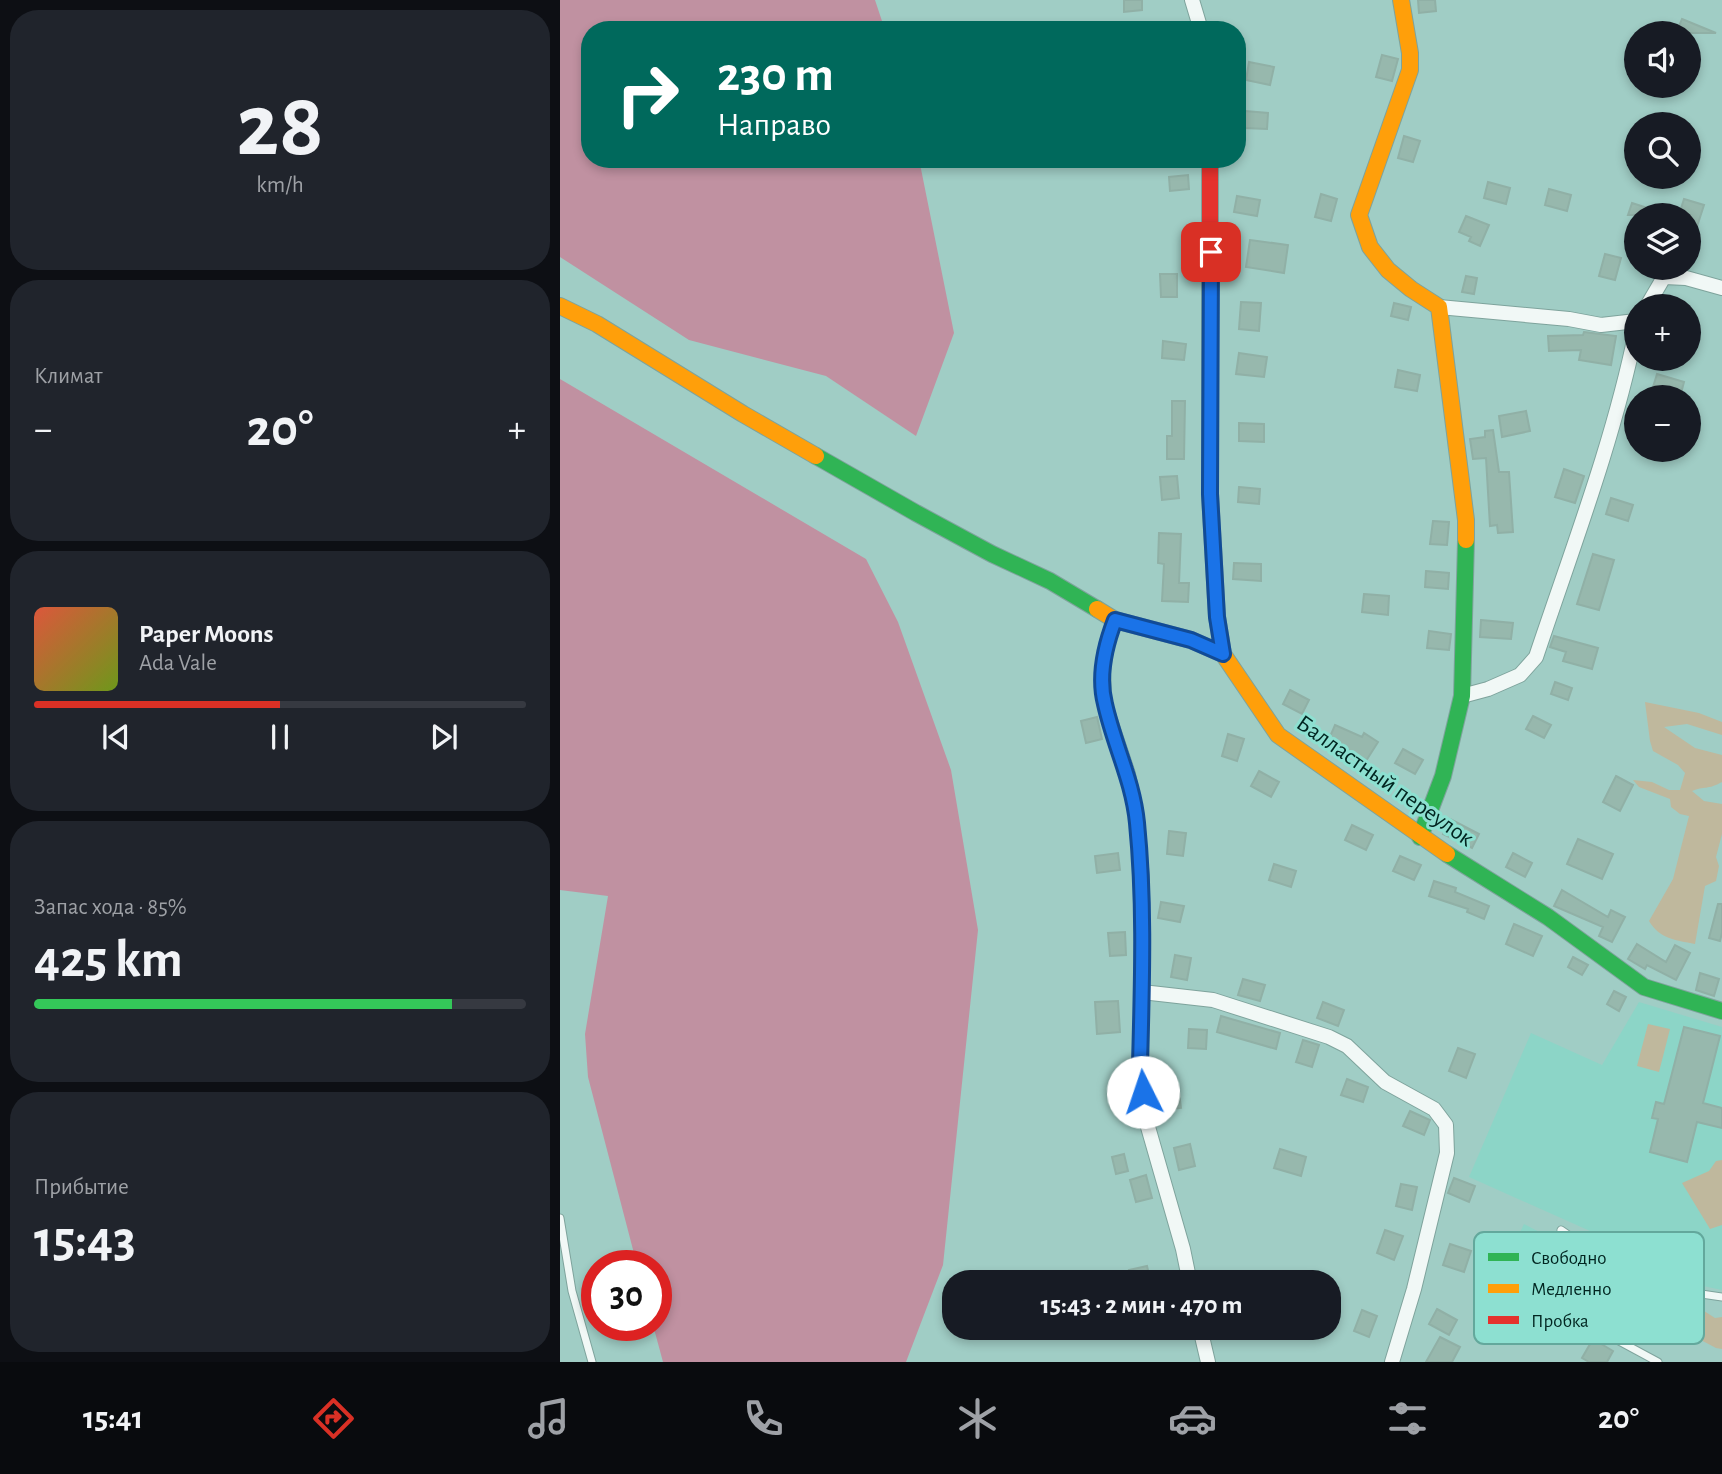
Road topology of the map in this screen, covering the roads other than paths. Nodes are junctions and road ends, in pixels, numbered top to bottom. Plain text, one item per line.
1 (1192, 0) edge
2 (1401, 0) edge
3 (1198, 21) edge
4 (1210, 168) edge
5 (1722, 287) edge
6 (1654, 294) edge
7 (560, 306) edge
8 (1439, 307) junction
9 (1624, 322) edge
10 (1627, 371) edge
11 (1115, 620) junction
12 (1223, 654) junction
13 (1462, 696) junction
14 (1420, 837) junction
15 (1142, 992) junction
16 (1722, 1011) edge
17 (560, 1218) edge
18 (1561, 1230) dead end
19 (1564, 1232) edge
20 (1187, 1270) edge
21 (1704, 1294) edge
22 (1722, 1297) edge
23 (1203, 1340) edge
24 (1625, 1344) edge
25 (592, 1362) edge
26 (1208, 1362) edge
27 (1392, 1362) edge
28 (1658, 1362) edge

1 - 3 street
2 - 8 street
4 - 12 street, Балластный переулок
5 - 6 street
7 - 11 street
8 - 9 street
8 - 13 street
10 - 13 street
11 - 12 street
11 - 15 street
12 - 14 street, Балластный переулок
13 - 14 street
14 - 16 street, Балластный переулок
15 - 20 street
15 - 27 street
17 - 25 lane
18 - 19 lane
21 - 22 lane
23 - 26 street
24 - 28 lane

